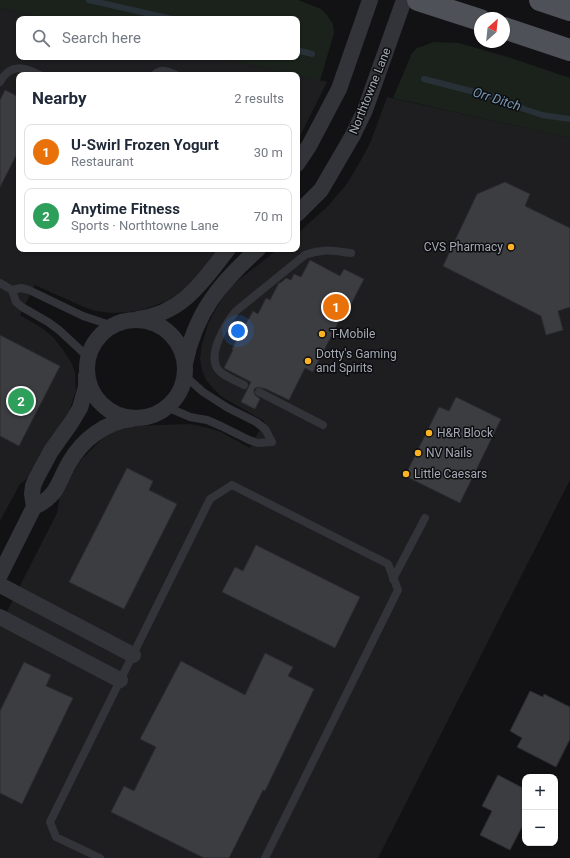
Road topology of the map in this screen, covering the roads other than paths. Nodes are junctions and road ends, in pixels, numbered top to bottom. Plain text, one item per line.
1 (370, 0) edge
2 (404, 0) edge
3 (418, 0) edge
4 (540, 0) edge
5 (570, 10) edge
6 (474, 18) edge
7 (510, 30) edge
8 (570, 50) edge
9 (34, 72) edge
10 (157, 72) edge
11 (170, 72) edge
12 (0, 82) edge
13 (300, 160) edge
14 (300, 211) edge
15 (226, 252) edge
16 (255, 252) edge
17 (351, 254) dead end
18 (0, 283) edge
19 (12, 290) junction
20 (132, 320) junction
21 (113, 326) junction
22 (87, 365) junction
23 (184, 370) junction
24 (244, 385) dead end
25 (259, 392) dead end
26 (168, 407) junction
27 (139, 418) junction
28 (324, 424) dead end
29 (34, 507) junction
30 (425, 518) dead end
31 (0, 575) edge
32 (393, 579) junction
33 (0, 585) edge
34 (0, 617) edge
35 (133, 655) junction
36 (120, 680) junction
37 (100, 858) edge
38 (265, 858) edge

1 - 13 street
2 - 14 street, Northtowne Lane
3 - 6 main road
4 - 5 main road
7 - 8 main road
9 - 12 lane
10 - 11 lane
15 - 20 street
16 - 23 street
17 - 24 lane
18 - 19 lane
19 - 21 lane
19 - 22 lane
20 - 21 street
20 - 23 street
21 - 22 street
22 - 27 street
22 - 29 street
23 - 26 street
23 - 26 lane
25 - 28 lane
26 - 27 street
27 - 29 street
29 - 31 street
30 - 32 lane
32 - 35 lane
32 - 38 lane
33 - 35 street
34 - 36 street
35 - 36 lane
36 - 37 lane

